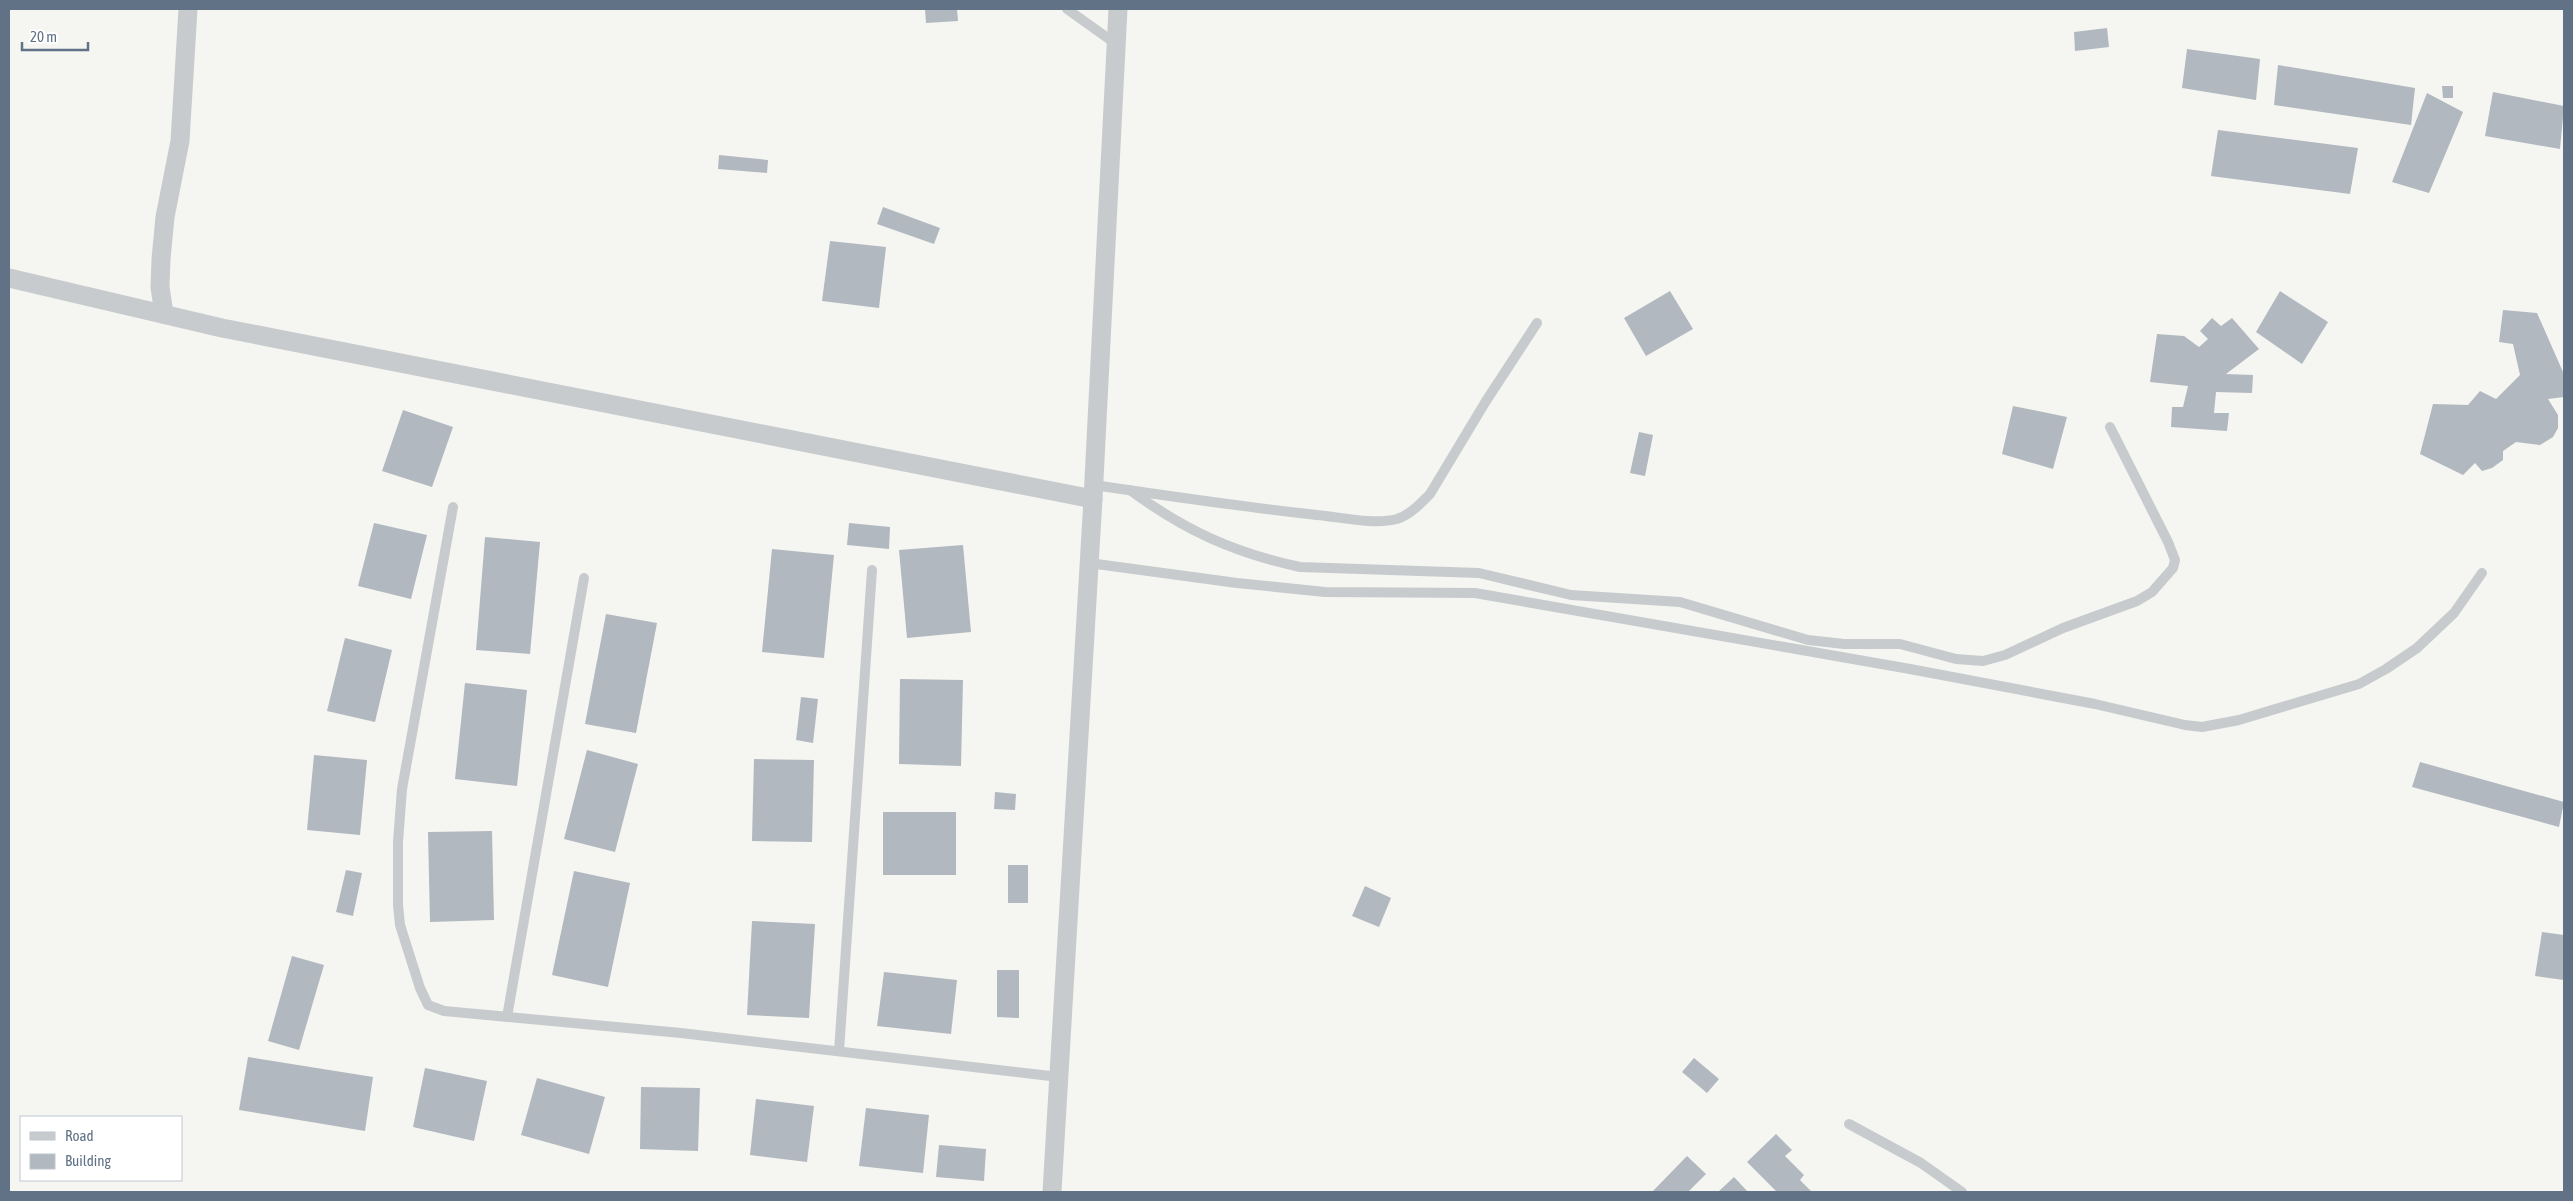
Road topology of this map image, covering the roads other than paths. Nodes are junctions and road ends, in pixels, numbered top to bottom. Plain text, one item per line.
1 (188, 9) edge
2 (1067, 9) edge
3 (1118, 9) edge
4 (1116, 44) junction
5 (9, 278) edge
6 (164, 314) junction
7 (1537, 323) dead end
8 (2110, 427) dead end
9 (1130, 490) junction
10 (1094, 492) junction
11 (453, 507) dead end
12 (1089, 563) junction
13 (872, 570) dead end
14 (2482, 573) dead end
15 (584, 578) dead end
16 (507, 1017) junction
17 (839, 1051) junction
18 (1059, 1077) junction
19 (1849, 1124) dead end
20 (1052, 1192) edge
21 (1962, 1192) edge

1 - 6 street
2 - 4 lane
3 - 4 street
4 - 10 street
5 - 6 street
6 - 10 street
7 - 9 lane
8 - 9 lane
9 - 10 lane
10 - 12 street
11 - 16 lane
12 - 14 lane
12 - 18 street
13 - 17 lane
15 - 16 lane
16 - 17 lane
17 - 18 lane
18 - 20 street
19 - 21 lane

